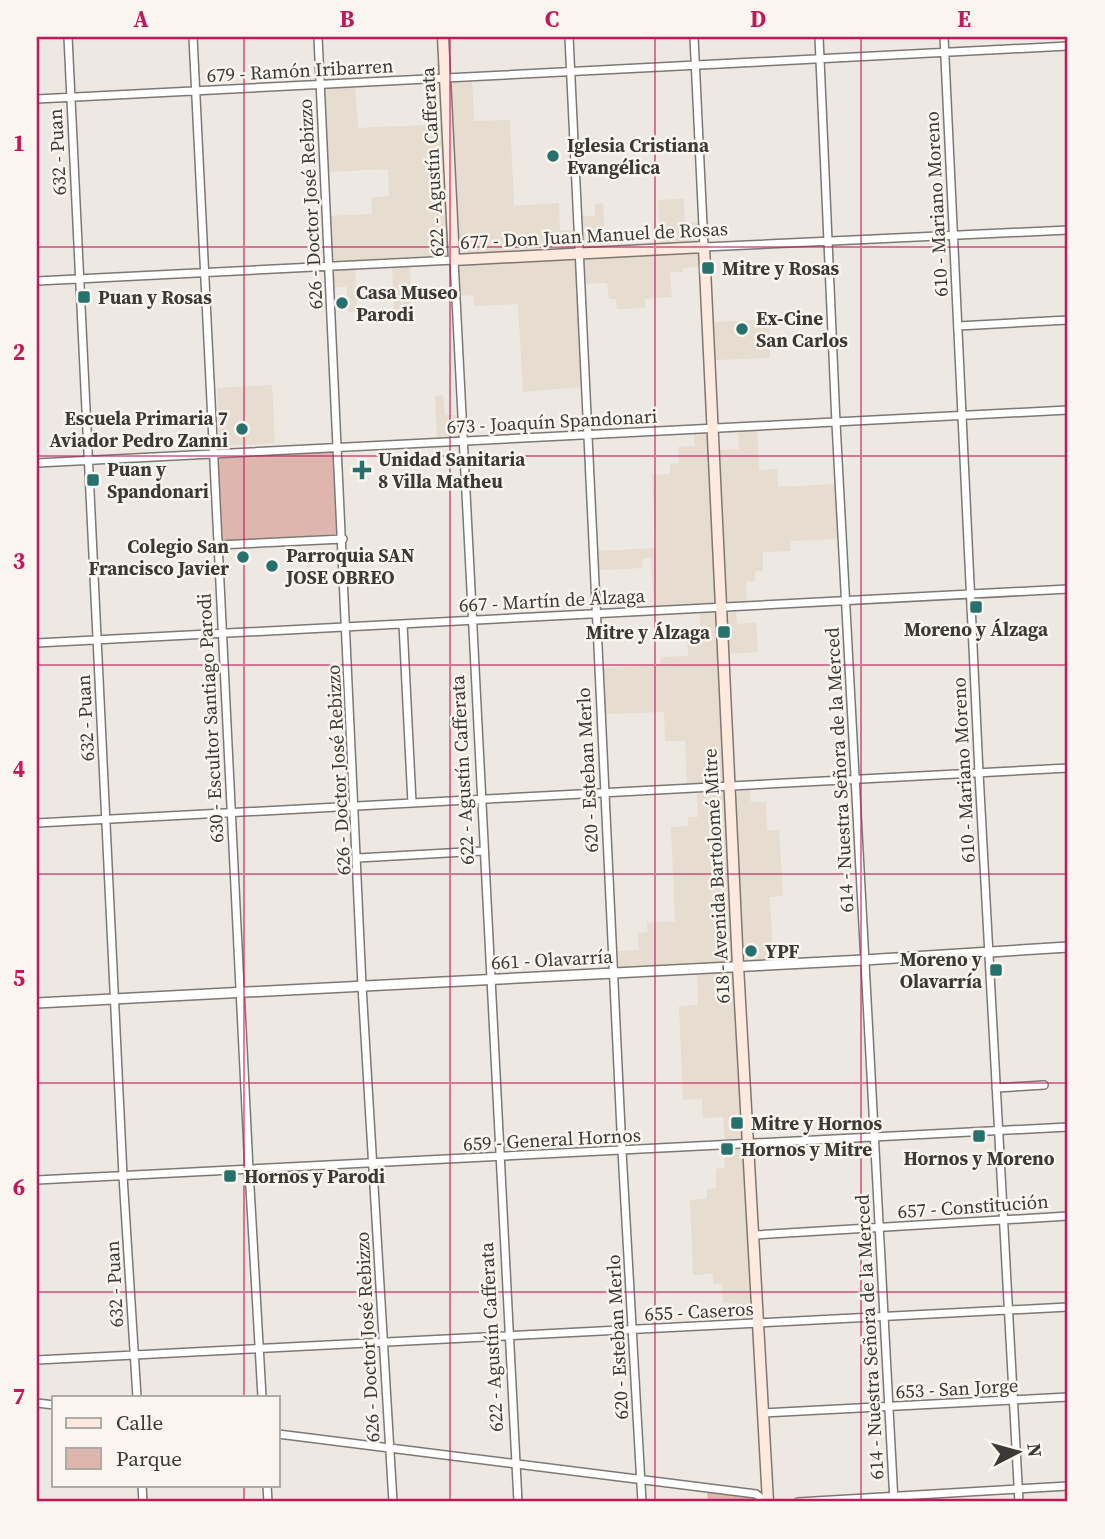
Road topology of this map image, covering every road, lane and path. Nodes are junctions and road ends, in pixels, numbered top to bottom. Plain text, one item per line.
1 (68, 37) edge
2 (193, 37) edge
3 (318, 37) edge
4 (443, 37) edge
5 (569, 37) edge
6 (694, 37) edge
7 (819, 37) edge
8 (944, 37) edge
9 (1068, 47) edge
10 (945, 53) junction
11 (820, 58) junction
12 (695, 65) junction
13 (570, 72) junction
14 (445, 78) junction
15 (320, 84) junction
16 (196, 91) junction
17 (70, 97) junction
18 (37, 99) edge
19 (1068, 230) edge
20 (954, 235) junction
21 (829, 241) junction
22 (704, 247) junction
23 (579, 253) junction
24 (454, 260) junction
25 (329, 265) junction
26 (204, 272) junction
27 (79, 278) junction
28 (37, 281) edge
29 (1068, 320) edge
30 (958, 326) junction
31 (1068, 410) edge
32 (962, 415) junction
33 (836, 422) junction
34 (713, 429) junction
35 (587, 434) junction
36 (463, 440) junction
37 (338, 447) junction
38 (212, 454) junction
39 (88, 460) junction
40 (37, 463) edge
41 (343, 539) junction
42 (218, 545) junction
43 (1068, 589) edge
44 (970, 594) junction
45 (846, 601) junction
46 (720, 607) junction
47 (595, 614) junction
48 (472, 620) junction
49 (403, 624) junction
50 (347, 627) junction
51 (222, 633) junction
52 (97, 639) junction
53 (37, 643) edge
54 (1068, 768) edge
55 (979, 773) junction
56 (855, 779) junction
57 (730, 786) junction
58 (604, 792) junction
59 (481, 799) junction
60 (412, 803) junction
61 (356, 807) junction
62 (231, 813) junction
63 (106, 819) junction
64 (37, 822) edge
65 (483, 851) junction
66 (358, 858) junction
67 (1068, 947) edge
68 (989, 952) junction
69 (864, 960) junction
70 (738, 966) junction
71 (613, 973) junction
72 (490, 979) junction
73 (362, 986) junction
74 (240, 992) junction
75 (115, 999) junction
76 (37, 1003) edge
77 (1044, 1085) dead end
78 (996, 1088) junction
79 (1068, 1127) edge
80 (998, 1131) junction
81 (873, 1137) junction
82 (748, 1144) junction
83 (622, 1151) junction
84 (499, 1157) junction
85 (372, 1165) junction
86 (249, 1170) junction
87 (124, 1176) junction
88 (37, 1180) edge
89 (1068, 1216) edge
90 (1004, 1220) junction
91 (879, 1228) junction
92 (754, 1235) junction
93 (1068, 1307) edge
94 (1007, 1310) junction
95 (883, 1318) junction
96 (758, 1324) junction
97 (632, 1330) junction
98 (508, 1336) junction
99 (383, 1343) junction
100 (260, 1349) junction
101 (134, 1356) junction
102 (37, 1360) edge
103 (137, 1396) edge
104 (262, 1396) edge
105 (1068, 1397) edge
106 (1013, 1400) junction
107 (888, 1407) junction
108 (763, 1413) junction
109 (280, 1434) edge
110 (390, 1449) junction
111 (516, 1465) junction
112 (641, 1480) junction
113 (1068, 1486) edge
114 (1018, 1489) junction
115 (894, 1499) edge
116 (393, 1502) edge
117 (518, 1502) edge
118 (642, 1502) edge
119 (767, 1502) edge
120 (799, 1502) edge
121 (1019, 1502) edge

1 - 17 street, 632 - Puan
2 - 16 street, 630 - Escultor Santiago Parodi
3 - 15 street, 626 - Doctor José Rebizzo
4 - 14 main road, 622 - Agustín Cafferata
5 - 13 street, 620 - Esteban Merlo
6 - 12 street
7 - 11 street, 614 - Nuestra Señora de la Merced
8 - 10 street, 610 - Mariano Moreno
9 - 10 street, 679 - Ramón Iribarren
10 - 11 street, 679 - Ramón Iribarren
10 - 20 street, 610 - Mariano Moreno
11 - 12 street, 679 - Ramón Iribarren
11 - 21 street, 614 - Nuestra Señora de la Merced
12 - 13 street, 679 - Ramón Iribarren
12 - 22 street
13 - 14 street, 679 - Ramón Iribarren
13 - 23 street, 620 - Esteban Merlo
14 - 15 street, 679 - Ramón Iribarren
14 - 24 main road, 622 - Agustín Cafferata
15 - 16 street, 679 - Ramón Iribarren
15 - 25 street, 626 - Doctor José Rebizzo
16 - 17 street, 679 - Ramón Iribarren
16 - 26 street, 630 - Escultor Santiago Parodi
17 - 18 street, 679 - Ramón Iribarren
17 - 27 street, 632 - Puan
19 - 20 street, 677 - Don Juan Manuel de Rosas
20 - 21 street, 677 - Don Juan Manuel de Rosas
20 - 30 street, 610 - Mariano Moreno
21 - 22 street, 677 - Don Juan Manuel de Rosas
21 - 33 street, 614 - Nuestra Señora de la Merced
22 - 23 main road, 677 - Don Juan Manuel de Rosas
22 - 34 main road, 618 - Avenida Bartolomé Mitre
23 - 24 main road, 677 - Don Juan Manuel de Rosas
23 - 35 street, 620 - Esteban Merlo
24 - 25 street, 677 - Don Juan Manuel de Rosas
24 - 36 street, 622 - Agustín Cafferata
25 - 26 street, 677 - Don Juan Manuel de Rosas
25 - 37 street, 626 - Doctor José Rebizzo
26 - 27 street, 677 - Don Juan Manuel de Rosas
26 - 38 street, 630 - Escultor Santiago Parodi
27 - 28 street, 677 - Don Juan Manuel de Rosas
27 - 39 street, 632 - Puan
29 - 30 street
30 - 32 street, 610 - Mariano Moreno
31 - 32 street, 673 - Joaquín Spandonari
32 - 33 street, 673 - Joaquín Spandonari
32 - 44 street, 610 - Mariano Moreno
33 - 34 street, 673 - Joaquín Spandonari
33 - 45 street, 614 - Nuestra Señora de la Merced
34 - 35 street, 673 - Joaquín Spandonari
34 - 46 main road, 618 - Avenida Bartolomé Mitre
35 - 36 street, 673 - Joaquín Spandonari
35 - 47 street, 620 - Esteban Merlo
36 - 37 street, 673 - Joaquín Spandonari
36 - 48 street, 622 - Agustín Cafferata
37 - 38 street, 673 - Joaquín Spandonari
37 - 41 street, 626 - Doctor José Rebizzo
38 - 39 street, 673 - Joaquín Spandonari
38 - 42 street, 630 - Escultor Santiago Parodi
39 - 40 street, 673 - Joaquín Spandonari
39 - 52 street, 632 - Puan
41 - 42 street
41 - 50 street, 626 - Doctor José Rebizzo
42 - 51 street, 630 - Escultor Santiago Parodi
43 - 44 street, 667 - Martín de Álzaga
44 - 45 street, 667 - Martín de Álzaga
44 - 55 street, 610 - Mariano Moreno
45 - 46 street, 667 - Martín de Álzaga
45 - 56 street, 614 - Nuestra Señora de la Merced
46 - 47 street, 667 - Martín de Álzaga
46 - 57 main road, 618 - Avenida Bartolomé Mitre
47 - 48 street, 667 - Martín de Álzaga
47 - 58 street, 620 - Esteban Merlo
48 - 49 street, 667 - Martín de Álzaga
48 - 59 street, 622 - Agustín Cafferata
49 - 50 street, 667 - Martín de Álzaga
49 - 60 street
50 - 51 street, 667 - Martín de Álzaga
50 - 61 street, 626 - Doctor José Rebizzo
51 - 52 street, 667 - Martín de Álzaga
51 - 62 street, 630 - Escultor Santiago Parodi
52 - 53 street, 667 - Martín de Álzaga
52 - 63 street, 632 - Puan
54 - 55 street
55 - 56 street
55 - 68 street, 610 - Mariano Moreno
56 - 57 street
56 - 69 street, 614 - Nuestra Señora de la Merced
57 - 58 street
57 - 70 main road, 618 - Avenida Bartolomé Mitre
58 - 59 street
58 - 71 street, 620 - Esteban Merlo
59 - 60 street
59 - 65 street, 622 - Agustín Cafferata
60 - 61 street
61 - 62 street
61 - 66 street, 626 - Doctor José Rebizzo
62 - 63 street
62 - 74 street, 630 - Escultor Santiago Parodi
63 - 64 street
63 - 75 street, 632 - Puan
65 - 66 street
65 - 72 street, 622 - Agustín Cafferata
66 - 73 street, 626 - Doctor José Rebizzo
67 - 68 street, 661 - Olavarría
68 - 69 street, 661 - Olavarría
68 - 78 street, 610 - Mariano Moreno
69 - 70 street, 661 - Olavarría
69 - 81 street, 614 - Nuestra Señora de la Merced
70 - 71 street, 661 - Olavarría
70 - 82 main road, 618 - Avenida Bartolomé Mitre
71 - 72 street, 661 - Olavarría
71 - 83 street, 620 - Esteban Merlo
72 - 73 street, 661 - Olavarría
72 - 84 street, 622 - Agustín Cafferata
73 - 74 street, 661 - Olavarría
73 - 85 street, 626 - Doctor José Rebizzo
74 - 75 street, 661 - Olavarría
74 - 86 street, 630 - Escultor Santiago Parodi
75 - 76 street, 661 - Olavarría
75 - 87 street, 632 - Puan
77 - 78 street
78 - 80 street, 610 - Mariano Moreno
79 - 80 street, 659 - General Hornos
80 - 81 street, 659 - General Hornos
80 - 90 street, 610 - Mariano Moreno
81 - 82 street, 659 - General Hornos
81 - 91 street, 614 - Nuestra Señora de la Merced
82 - 83 street, 659 - General Hornos
82 - 92 main road, 618 - Avenida Bartolomé Mitre
83 - 84 street, 659 - General Hornos
83 - 97 street, 620 - Esteban Merlo
84 - 85 street, 659 - General Hornos
84 - 98 street, 622 - Agustín Cafferata
85 - 86 street, 659 - General Hornos
85 - 99 street, 626 - Doctor José Rebizzo
86 - 87 street, 659 - General Hornos
86 - 100 street, 630 - Escultor Santiago Parodi
87 - 88 street, 659 - General Hornos
87 - 101 street, 632 - Puan
89 - 90 street, 657 - Constitución
90 - 91 street, 657 - Constitución
90 - 94 street, 610 - Mariano Moreno
91 - 92 street, 657 - Constitución
91 - 95 street, 614 - Nuestra Señora de la Merced
92 - 96 main road, 618 - Avenida Bartolomé Mitre
93 - 94 street, 655 - Caseros
94 - 95 street, 655 - Caseros
94 - 106 street, 610 - Mariano Moreno
95 - 96 street, 655 - Caseros
95 - 107 street, 614 - Nuestra Señora de la Merced
96 - 97 street, 655 - Caseros
96 - 108 main road, 618 - Avenida Bartolomé Mitre
97 - 98 street, 655 - Caseros
97 - 112 street, 620 - Esteban Merlo
98 - 99 street, 655 - Caseros
98 - 111 street, 622 - Agustín Cafferata
99 - 100 street, 655 - Caseros
99 - 110 street, 626 - Doctor José Rebizzo
100 - 101 street, 655 - Caseros
100 - 104 street, 630 - Escultor Santiago Parodi
101 - 102 street, 655 - Caseros
101 - 103 street, 632 - Puan
105 - 106 street, 653 - San Jorge
106 - 107 street, 653 - San Jorge
106 - 114 street, 610 - Mariano Moreno
107 - 108 street, 653 - San Jorge
107 - 115 street, 614 - Nuestra Señora de la Merced
108 - 119 main road, 618 - Avenida Bartolomé Mitre
109 - 110 street
110 - 111 street
110 - 116 street, 626 - Doctor José Rebizzo
111 - 112 street
111 - 117 street, 622 - Agustín Cafferata
112 - 118 street, 620 - Esteban Merlo
112 - 119 street
113 - 114 street
114 - 115 street
114 - 121 street, 610 - Mariano Moreno
115 - 120 street

